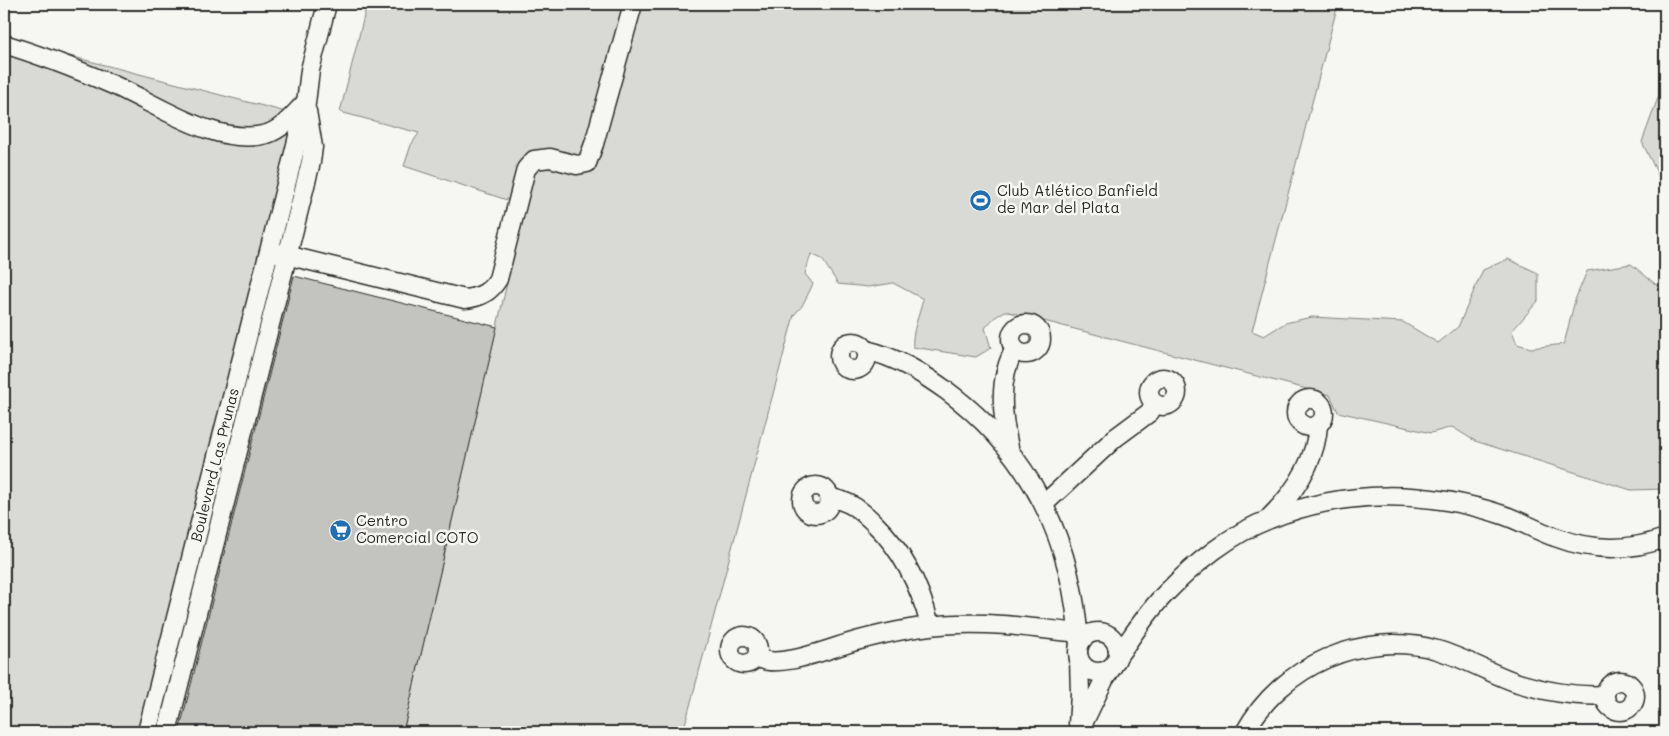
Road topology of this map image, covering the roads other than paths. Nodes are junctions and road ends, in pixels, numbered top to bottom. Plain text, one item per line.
1 (328, 4) edge
2 (634, 4) edge
3 (4, 44) edge
4 (306, 103) junction
5 (270, 251) junction
6 (288, 256) junction
7 (1015, 349) dead end
8 (866, 350) dead end
9 (1154, 403) dead end
10 (1318, 425) dead end
11 (1010, 450) junction
12 (829, 498) dead end
13 (1044, 504) junction
14 (1268, 519) junction
15 (1665, 538) edge
16 (1077, 614) junction
17 (1145, 619) junction
18 (930, 625) junction
19 (1100, 633) junction
20 (1079, 646) junction
21 (757, 657) dead end
22 (1115, 661) junction
23 (160, 682) junction
24 (178, 687) junction
25 (1605, 695) dead end
26 (147, 732) edge
27 (166, 732) edge
28 (1078, 732) edge
29 (1245, 732) edge

1 - 4 street
2 - 6 street
3 - 4 street
4 - 5 street, Boulevard Las Prunas
4 - 6 street, Boulevard Las Prunas
5 - 6 street
5 - 23 street, Boulevard Las Prunas
6 - 24 street, Boulevard Las Prunas
7 - 11 street
8 - 11 street
9 - 13 street
10 - 14 street
11 - 13 street
12 - 18 street
13 - 16 street
14 - 15 street
14 - 17 street
16 - 19 street
16 - 20 street
17 - 19 street
17 - 22 street
18 - 20 street
18 - 21 street
19 - 20 street
19 - 22 street
20 - 22 street
20 - 28 street
22 - 28 street
23 - 24 street
23 - 26 street, Boulevard Las Prunas
24 - 27 street, Boulevard Las Prunas
25 - 29 street

